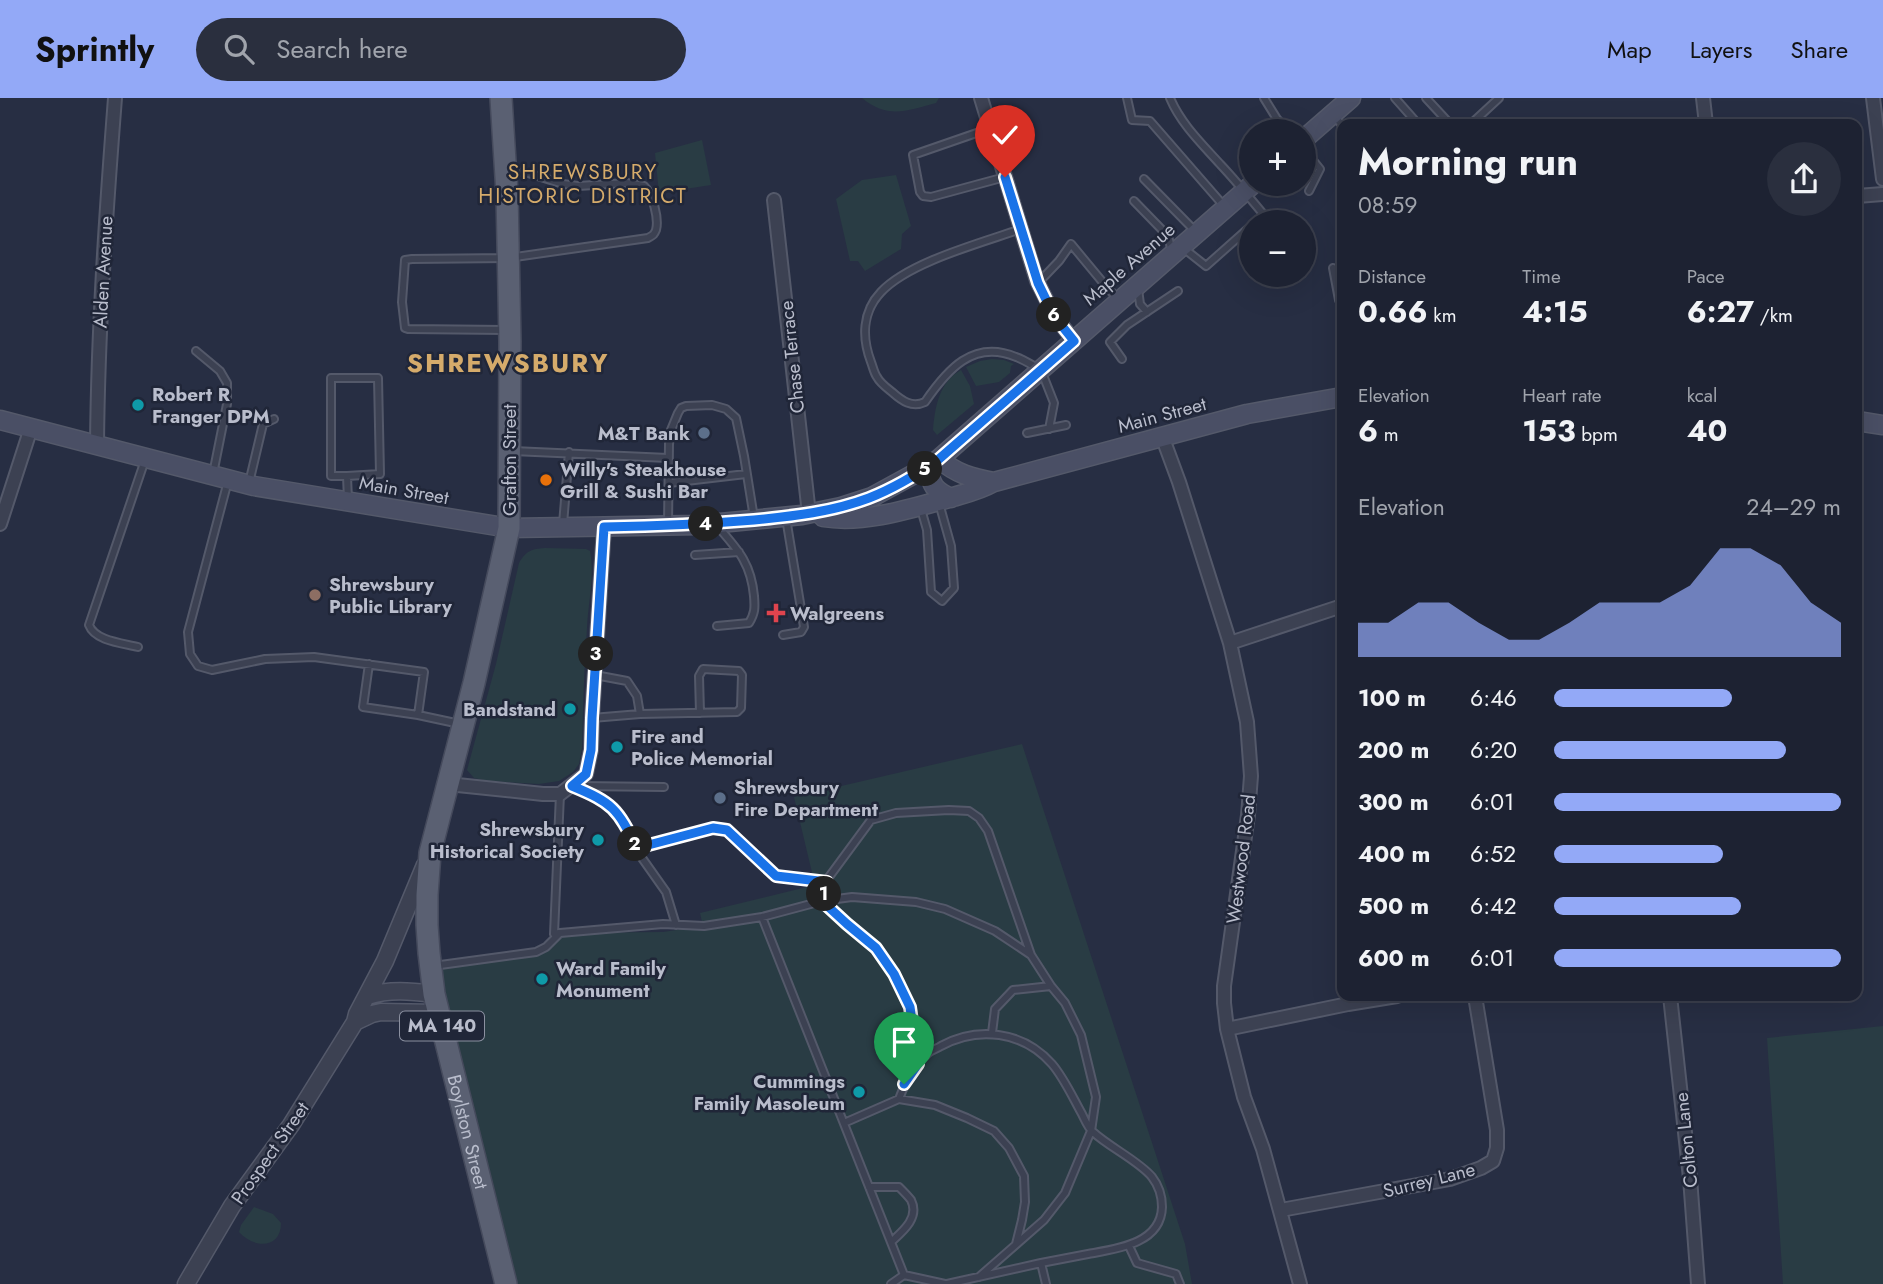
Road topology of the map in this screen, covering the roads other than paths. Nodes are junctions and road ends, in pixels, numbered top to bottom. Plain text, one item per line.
1 (116, 98) edge
2 (501, 98) edge
3 (981, 98) edge
4 (1127, 98) edge
5 (1170, 98) edge
6 (1264, 98) edge
7 (1395, 98) edge
8 (1426, 98) edge
9 (1500, 98) edge
10 (1703, 98) edge
11 (1873, 98) edge
12 (1341, 108) edge
13 (1276, 119) edge
14 (1414, 119) edge
15 (1445, 119) edge
16 (1477, 119) edge
17 (1705, 119) edge
18 (991, 128) junction
19 (1316, 129) edge
20 (505, 169) junction
21 (1005, 177) junction
22 (1239, 178) edge
23 (1144, 179) dead end
24 (1883, 179) edge
25 (1883, 194) edge
26 (1239, 196) edge
27 (1862, 196) edge
28 (774, 200) dead end
29 (1134, 201) dead end
30 (1226, 207) junction
31 (1021, 229) junction
32 (1196, 233) junction
33 (1239, 237) edge
34 (1176, 250) junction
35 (508, 258) junction
36 (1333, 268) dead end
37 (1038, 283) junction
38 (1138, 283) junction
39 (1337, 289) edge
40 (1178, 291) dead end
41 (1119, 300) junction
42 (1147, 312) junction
43 (510, 330) junction
44 (1074, 341) junction
45 (196, 351) dead end
46 (1122, 359) dead end
47 (1041, 370) junction
48 (1337, 398) edge
49 (274, 419) dead end
50 (0, 420) edge
51 (1862, 422) edge
52 (1066, 425) dead end
53 (1883, 425) edge
54 (31, 428) junction
55 (1049, 429) junction
56 (1027, 433) dead end
57 (1162, 436) junction
58 (97, 445) junction
59 (509, 451) junction
60 (569, 452) junction
61 (146, 458) junction
62 (668, 458) junction
63 (933, 463) junction
64 (746, 474) junction
65 (347, 476) junction
66 (220, 478) junction
67 (994, 482) junction
68 (669, 483) junction
69 (248, 485) junction
70 (945, 500) junction
71 (348, 502) junction
72 (920, 507) junction
73 (809, 514) junction
74 (785, 517) junction
75 (755, 520) junction
76 (715, 523) junction
77 (0, 524) edge
78 (668, 526) junction
79 (604, 527) junction
80 (509, 528) junction
81 (563, 528) junction
82 (739, 552) junction
83 (695, 555) dead end
84 (1337, 608) edge
85 (717, 626) dead end
86 (783, 635) dead end
87 (1230, 643) junction
88 (138, 647) dead end
89 (369, 664) junction
90 (595, 669) junction
91 (700, 713) junction
92 (640, 714) junction
93 (418, 715) junction
94 (592, 718) junction
95 (463, 724) junction
96 (448, 784) junction
97 (572, 786) junction
98 (664, 787) dead end
99 (560, 794) junction
100 (637, 848) junction
101 (430, 853) junction
102 (827, 882) junction
103 (822, 901) junction
104 (762, 918) junction
105 (676, 925) junction
106 (561, 933) junction
107 (1031, 955) junction
108 (431, 966) junction
109 (1051, 986) junction
110 (367, 996) junction
111 (1366, 1001) edge
112 (1476, 1001) edge
113 (1671, 1001) edge
114 (437, 1003) junction
115 (355, 1022) junction
116 (1227, 1029) junction
117 (992, 1033) junction
118 (918, 1064) junction
119 (899, 1099) junction
120 (844, 1123) junction
121 (1091, 1131) junction
122 (869, 1187) junction
123 (1281, 1210) junction
124 (891, 1242) junction
125 (1016, 1244) junction
126 (1129, 1246) junction
127 (1041, 1264) junction
128 (904, 1275) junction
129 (979, 1277) junction
130 (187, 1284) edge
131 (506, 1284) edge
132 (891, 1284) edge
133 (946, 1284) edge
134 (1045, 1284) edge
135 (1180, 1284) edge
136 (1300, 1284) edge
137 (1699, 1284) edge

1 - 58 street, Alden Avenue
2 - 20 main road, Grafton Street / MA 140
3 - 18 street
4 - 30 lane
5 - 22 lane
6 - 13 lane
7 - 14 lane
8 - 15 lane
9 - 16 lane
10 - 17 street
11 - 24 street
12 - 19 main road
18 - 21 street
18 - 21 lane
20 - 35 main road, Grafton Street / MA 140
20 - 35 lane
21 - 31 street
23 - 32 lane
25 - 27 street
26 - 30 main road, Maple Avenue
28 - 73 street, Chase Terrace
29 - 34 lane
30 - 32 main road, Maple Avenue
31 - 37 street
31 - 47 lane
32 - 34 main road, Maple Avenue
33 - 34 lane
34 - 38 main road, Maple Avenue
35 - 43 main road, Grafton Street / MA 140
35 - 43 lane
36 - 39 lane
37 - 41 lane
37 - 44 street
38 - 41 main road, Maple Avenue
38 - 42 lane
40 - 42 lane
41 - 44 main road, Maple Avenue
42 - 46 lane
43 - 59 main road, Grafton Street / MA 140
44 - 47 main road, Maple Avenue
45 - 66 lane
47 - 55 lane
47 - 63 main road, Maple Avenue
48 - 57 main road, Main Street
49 - 69 lane
50 - 54 main road, Main Street
51 - 53 main road
52 - 55 lane
54 - 58 main road, Main Street
54 - 77 street
55 - 56 lane
57 - 67 main road, Main Street
57 - 87 street, Westwood Road
58 - 61 main road, Main Street
59 - 60 lane
59 - 80 main road, Grafton Street / MA 140
60 - 62 lane
60 - 81 lane
61 - 66 main road, Main Street
61 - 88 lane
62 - 64 lane
62 - 68 lane
63 - 67 main road, Main Street
63 - 70 main road
63 - 73 main road, Main Street
64 - 68 lane
64 - 75 lane
65 - 65 lane
65 - 71 lane
66 - 69 main road, Main Street
66 - 89 lane
67 - 70 main road, Main Street
68 - 78 lane
69 - 71 main road, Main Street
70 - 72 main road, Main Street
70 - 72 lane
71 - 80 main road, Main Street
72 - 73 main road, Main Street
73 - 74 main road, Main Street
74 - 75 main road, Main Street
74 - 86 lane
75 - 76 main road, Main Street
76 - 78 main road, Main Street
76 - 82 lane
78 - 79 main road, Main Street
79 - 81 main road, Main Street
79 - 90 street
80 - 81 main road, Main Street
80 - 95 main road, Boylston Street / MA 140
82 - 83 lane
82 - 85 lane
84 - 87 street
87 - 116 street, Westwood Road
89 - 93 lane
89 - 93 lane
90 - 92 lane
90 - 94 street
91 - 91 lane
91 - 92 lane
92 - 94 lane
93 - 95 lane
94 - 97 street
95 - 96 main road, Boylston Street / MA 140
96 - 99 street
96 - 101 main road, Boylston Street / MA 140
97 - 98 lane
97 - 99 street
97 - 100 lane
99 - 106 lane
100 - 102 lane
100 - 105 lane
101 - 108 main road, Boylston Street / MA 140
101 - 110 street, Prospect Street
102 - 103 lane
102 - 107 lane
103 - 104 lane
103 - 107 lane
103 - 118 lane
104 - 105 lane
104 - 120 lane
105 - 106 lane
106 - 108 lane
107 - 109 lane
108 - 114 main road, Boylston Street / MA 140
109 - 117 lane
109 - 121 lane
110 - 114 street
110 - 115 street, Prospect Street
111 - 116 street
112 - 123 street, Surrey Lane
113 - 137 street, Colton Lane
114 - 115 street
114 - 131 main road, Boylston Street / MA 140
115 - 130 street, Prospect Street
116 - 123 street, Westwood Road
117 - 118 lane
117 - 121 lane
118 - 119 lane
119 - 120 lane
119 - 125 lane
120 - 122 lane
121 - 125 lane
121 - 126 lane
122 - 124 lane
122 - 124 lane
123 - 136 street, Westwood Road
124 - 128 lane
125 - 129 lane
126 - 127 lane
126 - 135 lane
127 - 129 lane
127 - 134 lane
128 - 132 lane
128 - 133 lane
129 - 133 lane

